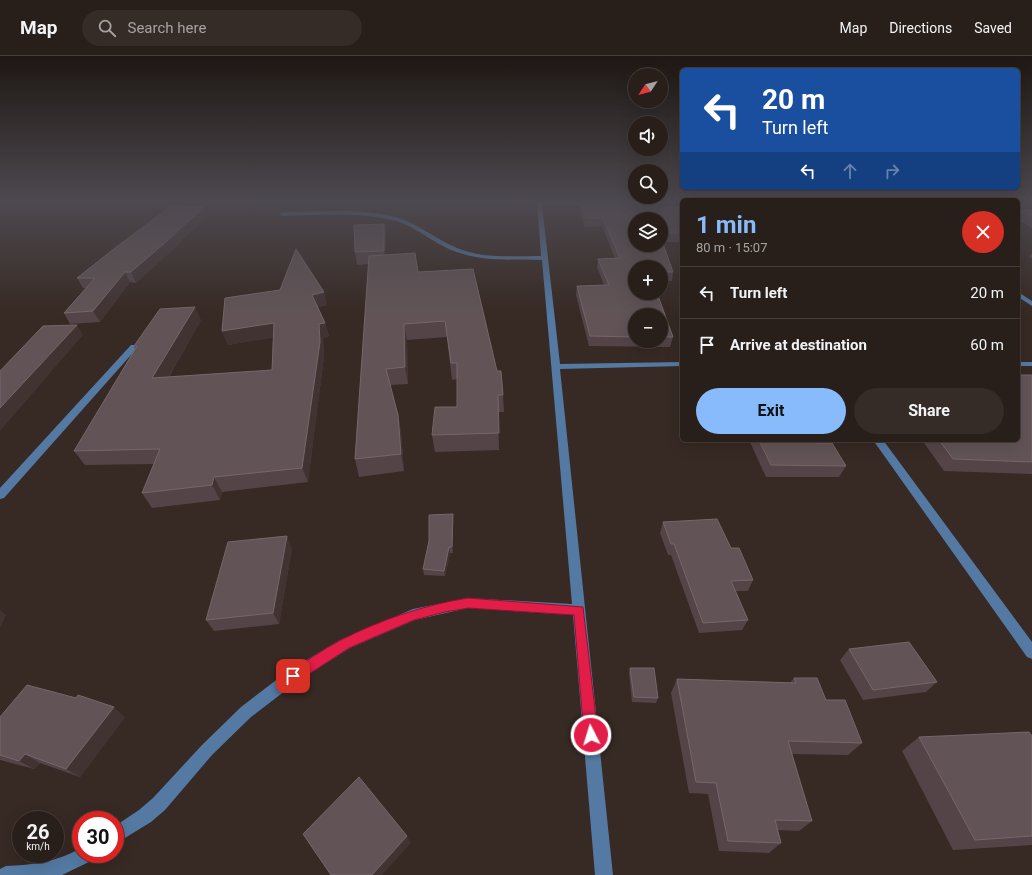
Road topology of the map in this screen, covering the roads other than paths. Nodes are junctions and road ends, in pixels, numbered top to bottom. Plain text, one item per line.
1 (438, 240) edge
2 (542, 240) edge
3 (544, 258) junction
4 (1020, 295) edge
5 (1032, 304) edge
6 (134, 347) edge
7 (680, 364) edge
8 (1020, 364) edge
9 (1032, 364) edge
10 (556, 367) junction
11 (879, 442) edge
12 (0, 494) edge
13 (579, 610) junction
14 (1032, 653) edge
15 (124, 830) edge
16 (73, 863) edge
17 (6, 875) edge
18 (604, 875) edge

1 - 3 street
2 - 3 street
3 - 10 street
4 - 5 street
6 - 12 street
7 - 10 street
8 - 9 street
10 - 13 street
11 - 14 street
13 - 15 street
13 - 18 street
16 - 17 street

